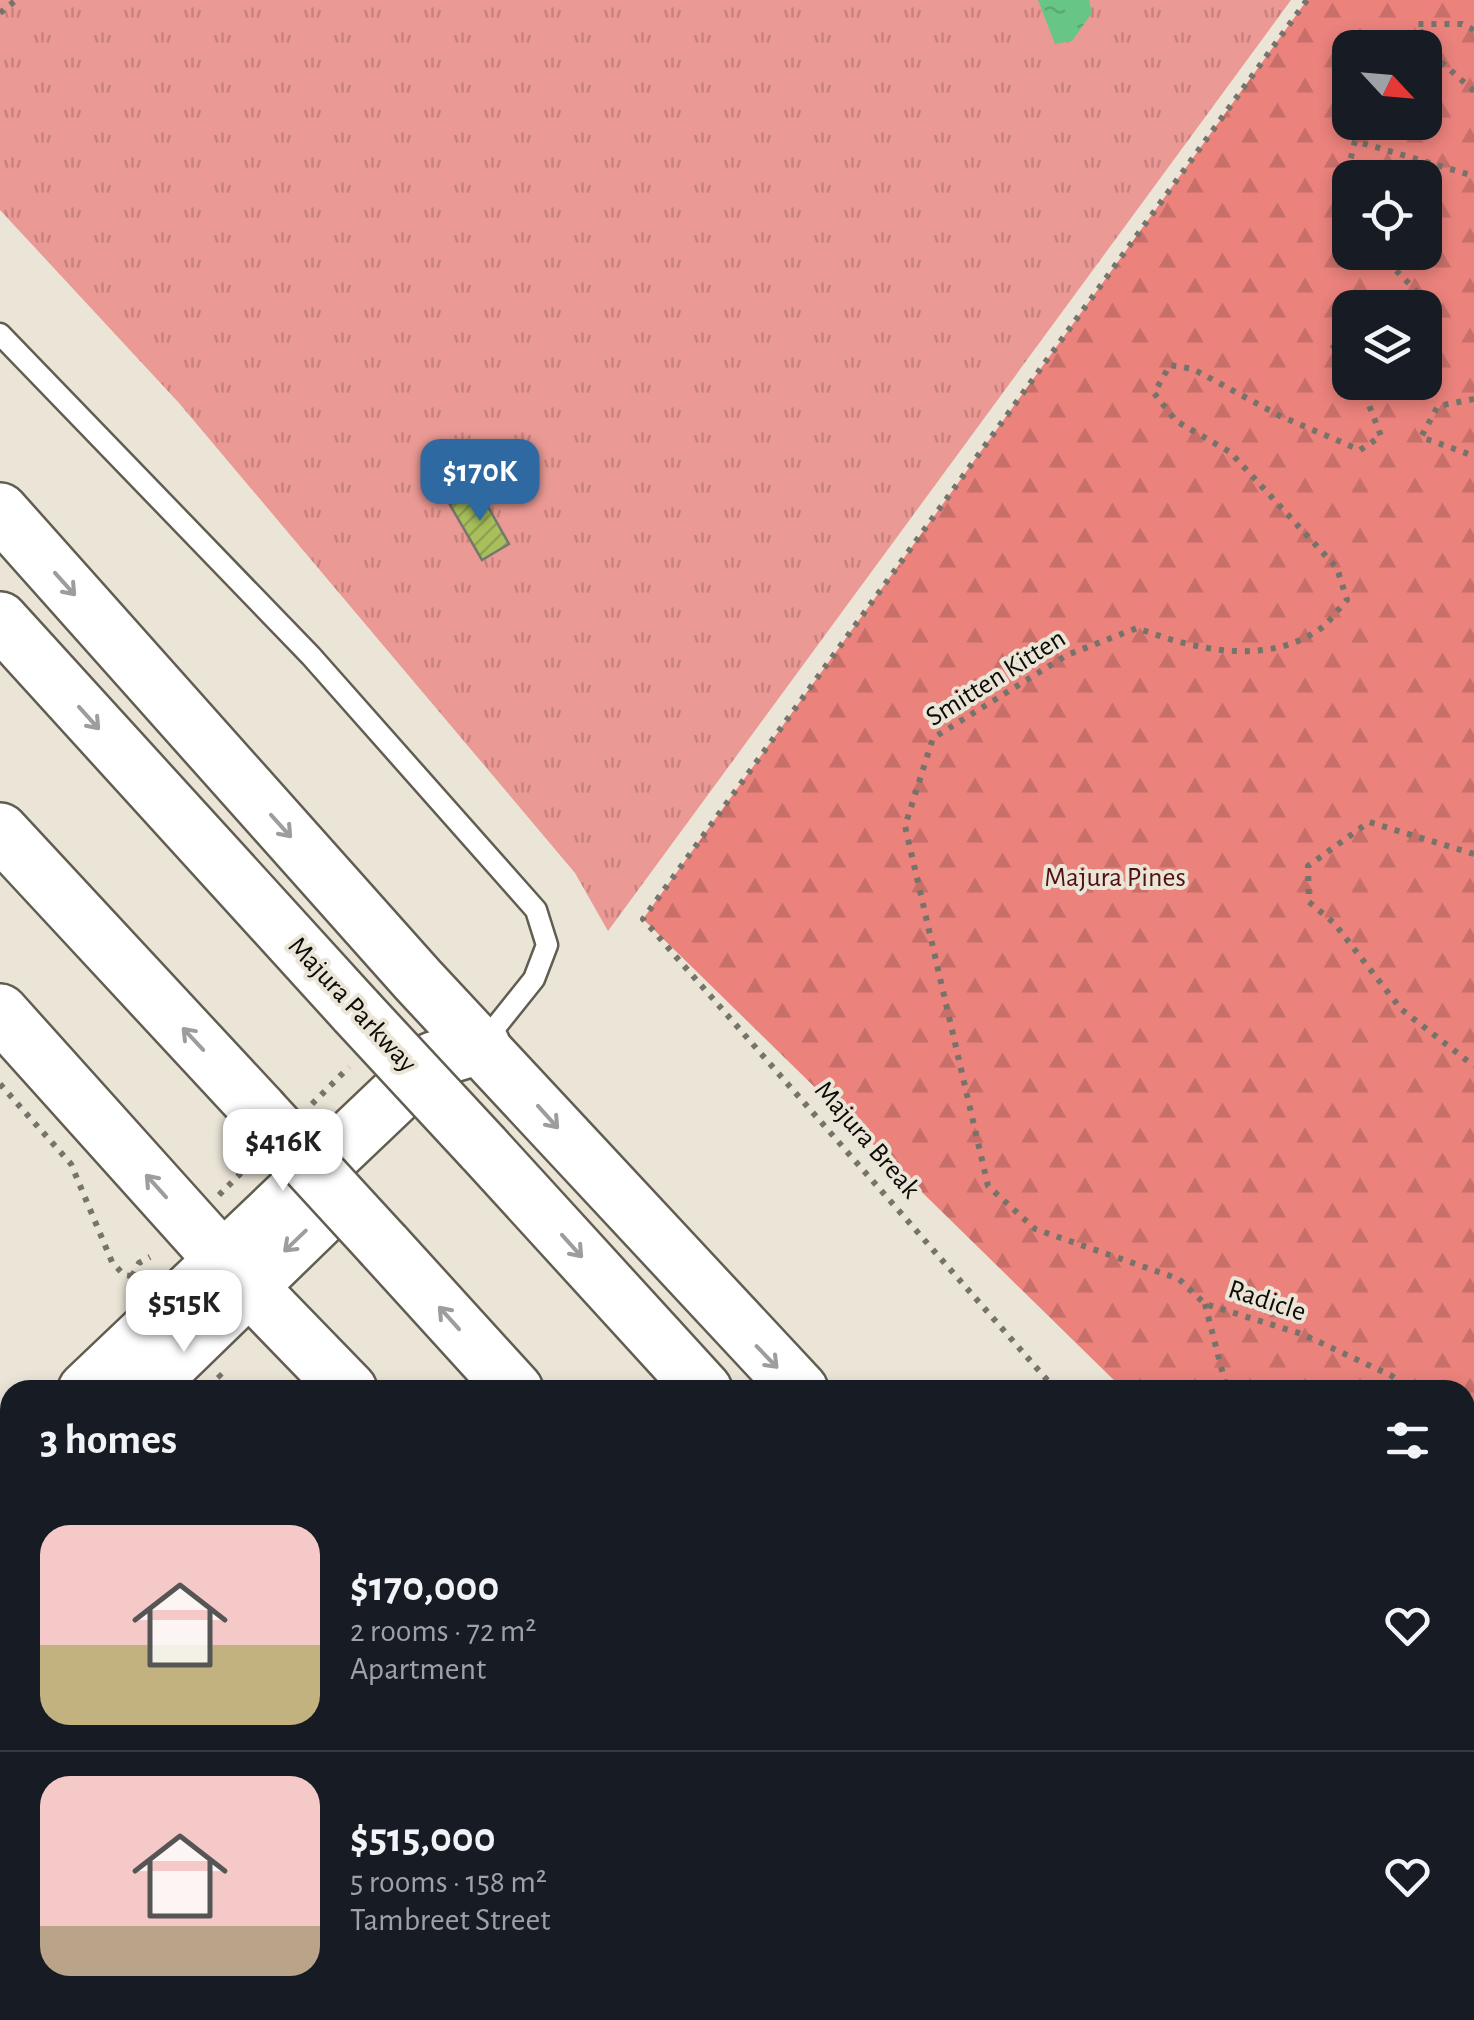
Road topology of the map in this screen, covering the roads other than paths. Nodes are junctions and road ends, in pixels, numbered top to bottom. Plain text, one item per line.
1 (0, 334) edge
2 (0, 511) edge
3 (0, 620) edge
4 (0, 831) edge
5 (0, 1012) edge
6 (482, 1044) junction
7 (235, 1273) junction
8 (162, 1313) junction
9 (96, 1380) edge
10 (146, 1380) edge
11 (339, 1380) edge
12 (506, 1380) edge
13 (695, 1380) edge
14 (791, 1380) edge

1 - 6 lane
2 -> 6 main road
3 -> 13 main road, Majura Parkway, bridge
12 -> 4 main road, bridge
7 -> 5 main road
6 - 7 main road
6 -> 14 main road
7 - 8 main road
7 - 11 main road
8 - 9 main road
8 - 10 main road

